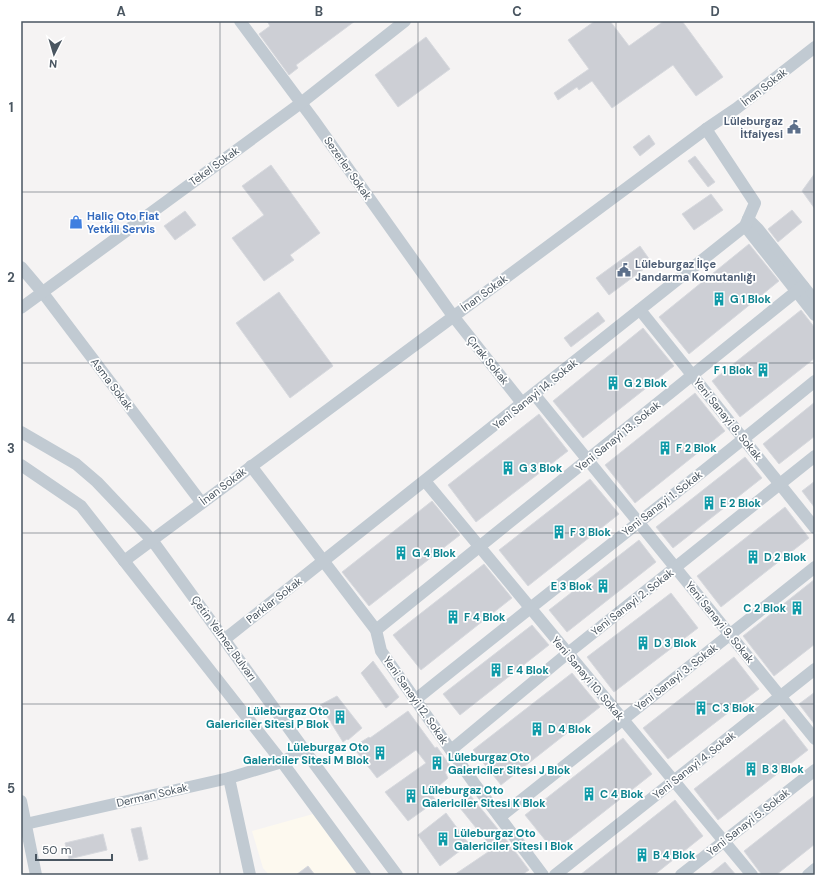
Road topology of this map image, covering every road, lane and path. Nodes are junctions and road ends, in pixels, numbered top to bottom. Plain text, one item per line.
1 (240, 21) edge
2 (405, 21) edge
3 (815, 47) edge
4 (301, 103) junction
5 (706, 129) junction
6 (746, 222) junction
7 (21, 266) edge
8 (800, 289) junction
9 (43, 293) junction
10 (815, 301) edge
11 (21, 308) edge
12 (640, 310) junction
13 (815, 315) edge
14 (453, 316) junction
15 (693, 376) junction
16 (815, 381) edge
17 (534, 394) junction
18 (522, 403) junction
19 (21, 432) edge
20 (744, 439) junction
21 (815, 456) edge
22 (588, 460) junction
23 (21, 465) edge
24 (251, 466) junction
25 (425, 481) junction
26 (780, 484) junction
27 (201, 502) junction
28 (639, 522) junction
29 (815, 528) edge
30 (152, 540) junction
31 (480, 547) junction
32 (323, 560) junction
33 (124, 561) junction
34 (676, 567) junction
35 (815, 567) edge
36 (530, 607) junction
37 (376, 630) junction
38 (730, 634) junction
39 (225, 639) junction
40 (568, 653) junction
41 (815, 669) edge
42 (780, 696) junction
43 (415, 700) junction
44 (622, 719) junction
45 (815, 739) edge
46 (304, 750) junction
47 (451, 750) junction
48 (282, 762) junction
49 (815, 770) edge
50 (228, 778) junction
51 (674, 781) junction
52 (21, 801) edge
53 (500, 817) junction
54 (24, 825) edge
55 (724, 841) junction
56 (815, 869) edge
57 (36, 875) edge
58 (250, 875) edge
59 (365, 875) edge
60 (397, 875) edge
61 (542, 875) edge
62 (555, 875) edge
63 (681, 875) edge
64 (752, 875) edge
65 (808, 875) edge

1 - 4 street, Sezerler Sokak
2 - 4 street, Tekel Sokak
3 - 5 street, İnan Sokak
4 - 9 street, Tekel Sokak
4 - 14 street, Sezerler Sokak
5 - 6 street
5 - 14 street, İnan Sokak
6 - 8 street
6 - 12 street, Yeni Sanayi 14. Sokak
7 - 9 street, Asma Sokak
8 - 10 street
8 - 13 street
8 - 15 street, Yeni Sanayi 13. Sokak
9 - 11 street, Tekel Sokak
9 - 27 street, Asma Sokak
12 - 15 street, Yeni Sanayi 8. Sokak
12 - 17 street, Yeni Sanayi 14. Sokak
14 - 18 street, Çırak Sokak
14 - 24 street, İnan Sokak
15 - 20 street, Yeni Sanayi 8. Sokak
15 - 22 street, Yeni Sanayi 13. Sokak
16 - 20 street, Yeni Sanayi 1. Sokak
17 - 18 street, Yeni Sanayi 14. Sokak
17 - 22 street, Yeni Sanayi 9. Sokak
18 - 25 street, Yeni Sanayi 14. Sokak
19 - 30 street, Çetin Yelmez Bulvarı
20 - 26 street, Yeni Sanayi 8. Sokak
20 - 28 street, Yeni Sanayi 1. Sokak
21 - 26 street, Yeni Sanayi 2. Sokak
22 - 28 street, Yeni Sanayi 9. Sokak
22 - 31 street, Yeni Sanayi 13. Sokak
23 - 33 street
24 - 27 street, İnan Sokak
24 - 32 street, Yeni Sanayi 12. Sokak
25 - 31 street, Yeni Sanayi 10. Sokak
25 - 32 street, Yeni Sanayi 14. Sokak
26 - 29 street, Yeni Sanayi 8. Sokak
26 - 34 street, Yeni Sanayi 2. Sokak
27 - 30 street, İnan Sokak
28 - 34 street, Yeni Sanayi 9. Sokak
28 - 36 street, Yeni Sanayi 1. Sokak
30 - 33 street, İnan Sokak
30 - 39 street, Çetin Yelmez Bulvarı
31 - 36 street, Yeni Sanayi 10. Sokak
31 - 37 street, Yeni Sanayi 13. Sokak
32 - 37 street, Yeni Sanayi 12. Sokak
32 - 39 street, Parklar Sokak
33 - 48 street
34 - 38 street, Yeni Sanayi 9. Sokak
34 - 40 street, Yeni Sanayi 2. Sokak
35 - 38 street, Yeni Sanayi 3. Sokak
36 - 40 street, Yeni Sanayi 10. Sokak
36 - 43 street, Yeni Sanayi 1. Sokak
37 - 43 street, Yeni Sanayi 12. Sokak
38 - 42 street, Yeni Sanayi 9. Sokak
38 - 44 street, Yeni Sanayi 3. Sokak
39 - 46 street, Çetin Yelmez Bulvarı
40 - 44 street, Yeni Sanayi 10. Sokak
40 - 47 street, Yeni Sanayi 2. Sokak
41 - 42 street, Yeni Sanayi 4. Sokak
42 - 45 street, Yeni Sanayi 9. Sokak
42 - 51 street, Yeni Sanayi 4. Sokak
43 - 47 street, Yeni Sanayi 12. Sokak
44 - 51 street, Yeni Sanayi 10. Sokak
44 - 53 street, Yeni Sanayi 3. Sokak
46 - 48 street, Derman Sokak
46 - 60 street, Çetin Yelmez Bulvarı
47 - 53 street, Yeni Sanayi 12. Sokak
48 - 50 street, Derman Sokak
48 - 59 street
49 - 55 street, Yeni Sanayi 5. Sokak
50 - 54 street, Derman Sokak
50 - 58 street
51 - 55 street, Yeni Sanayi 10. Sokak
51 - 62 street, Yeni Sanayi 4. Sokak
52 - 54 street
53 - 61 street, Yeni Sanayi 12. Sokak
54 - 57 street
55 - 63 street, Yeni Sanayi 5. Sokak
55 - 64 street, Yeni Sanayi 10. Sokak
56 - 65 street

